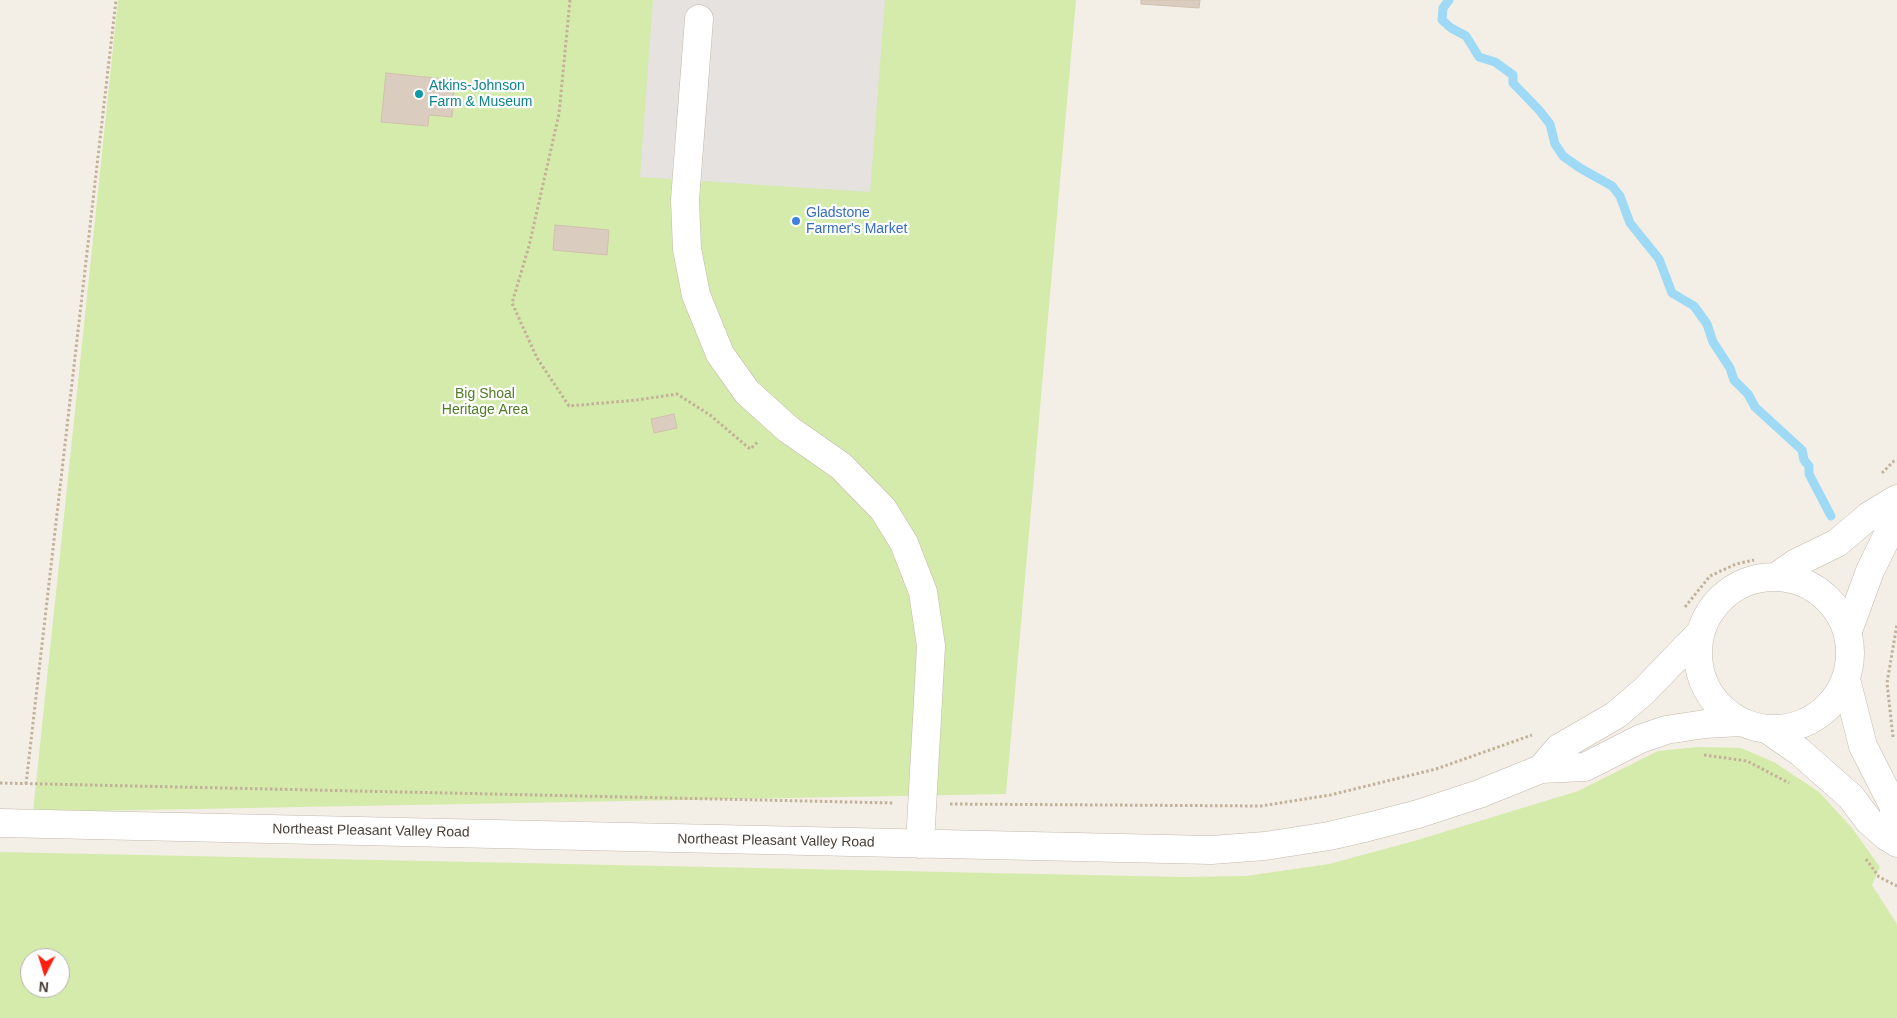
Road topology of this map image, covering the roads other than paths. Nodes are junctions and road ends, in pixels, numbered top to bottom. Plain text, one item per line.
1 (699, 19) dead end
2 (1897, 499) edge
3 (1897, 507) edge
4 (1776, 577) junction
5 (1848, 632) junction
6 (1700, 633) junction
7 (1846, 679) junction
8 (1754, 726) junction
9 (1541, 769) junction
10 (0, 823) edge
11 (1897, 824) edge
12 (1897, 843) edge
13 (920, 844) junction

1 - 13 street
2 - 4 street
3 - 5 street
4 - 5 street
4 - 6 street
5 - 7 street
6 - 8 street
6 - 9 street, Northeast Pleasant Valley Road
7 - 8 street
7 - 11 street
8 - 9 street, Northeast Pleasant Valley Road
8 - 12 street
9 - 13 street, Northeast Pleasant Valley Road
10 - 13 street, Northeast Pleasant Valley Road

